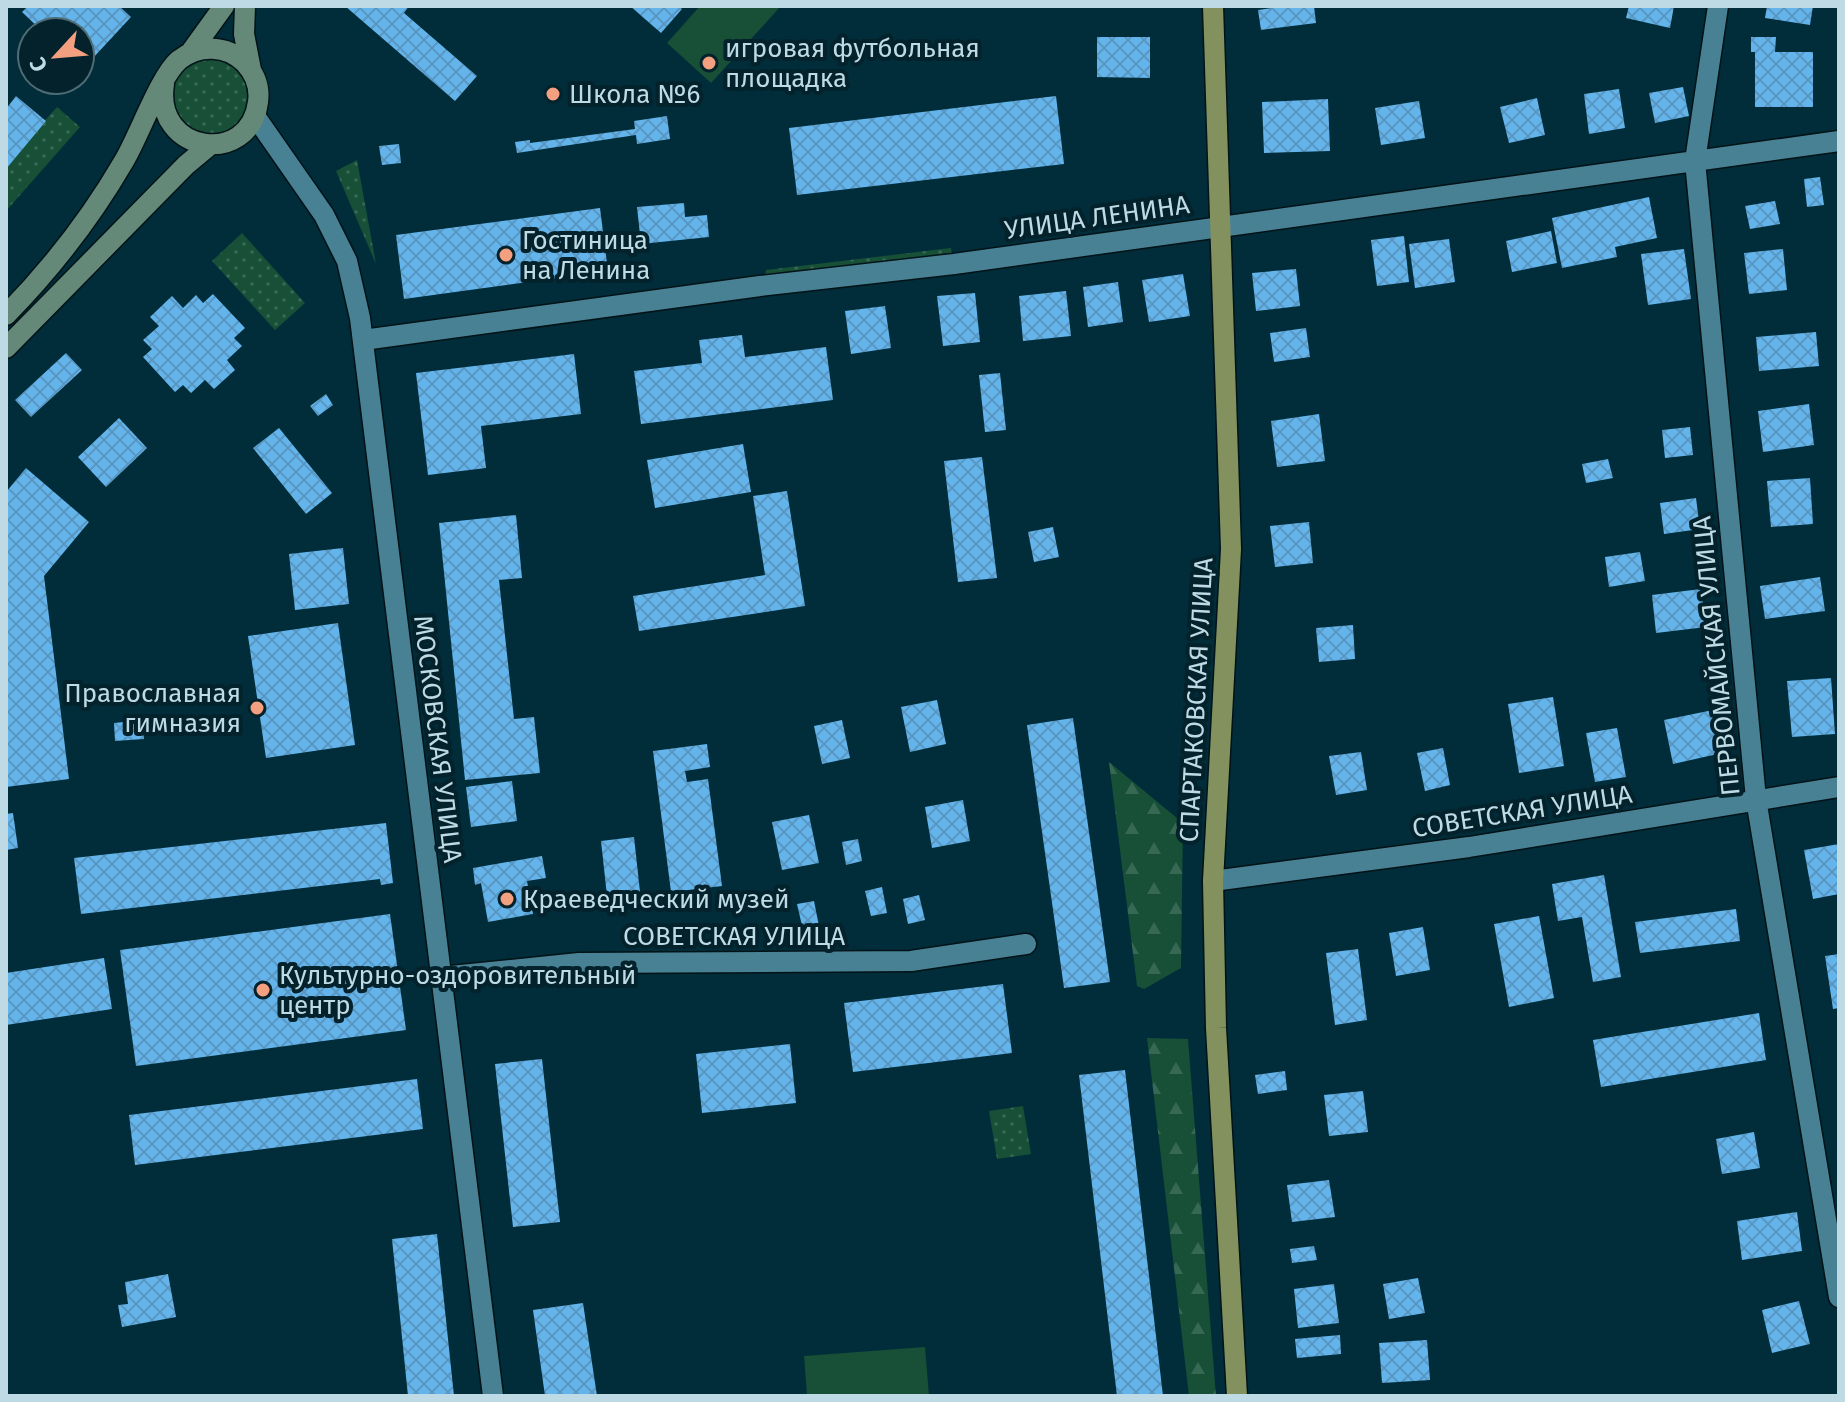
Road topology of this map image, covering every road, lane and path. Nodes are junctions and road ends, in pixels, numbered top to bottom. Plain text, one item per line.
1 (224, 6) edge
2 (245, 6) edge
3 (1213, 6) edge
4 (1718, 6) edge
5 (190, 53) junction
6 (251, 70) junction
7 (164, 84) junction
8 (255, 116) junction
9 (1839, 141) edge
10 (210, 145) junction
11 (1695, 161) junction
12 (1218, 226) junction
13 (6, 315) edge
14 (363, 340) junction
15 (6, 348) edge
16 (1839, 787) edge
17 (1756, 799) junction
18 (1213, 881) junction
19 (1026, 944) dead end
20 (441, 977) junction
21 (1838, 1291) edge
22 (493, 1396) edge
23 (1237, 1396) edge

1 - 5 street
2 - 6 street
3 - 12 main road, СПАРТАКОВСКАЯ УЛИЦА
4 - 11 street, ПЕРВОМАЙСКАЯ УЛИЦА
5 - 6 street
5 - 7 street
6 - 8 street
7 - 10 street
7 - 13 street
8 - 10 street
8 - 14 street, МОСКОВСКАЯ УЛИЦА
9 - 11 street, УЛИЦА ЛЕНИНА
10 - 15 street
11 - 12 street, УЛИЦА ЛЕНИНА
11 - 17 street, ПЕРВОМАЙСКАЯ УЛИЦА
12 - 14 street, УЛИЦА ЛЕНИНА
12 - 18 main road, СПАРТАКОВСКАЯ УЛИЦА
14 - 20 street, МОСКОВСКАЯ УЛИЦА
16 - 17 street, СОВЕТСКАЯ УЛИЦА
17 - 18 street, СОВЕТСКАЯ УЛИЦА
17 - 21 street, ПЕРВОМАЙСКАЯ УЛИЦА
18 - 23 main road, СПАРТАКОВСКАЯ УЛИЦА
19 - 20 street, СОВЕТСКАЯ УЛИЦА
20 - 22 street, МОСКОВСКАЯ УЛИЦА

